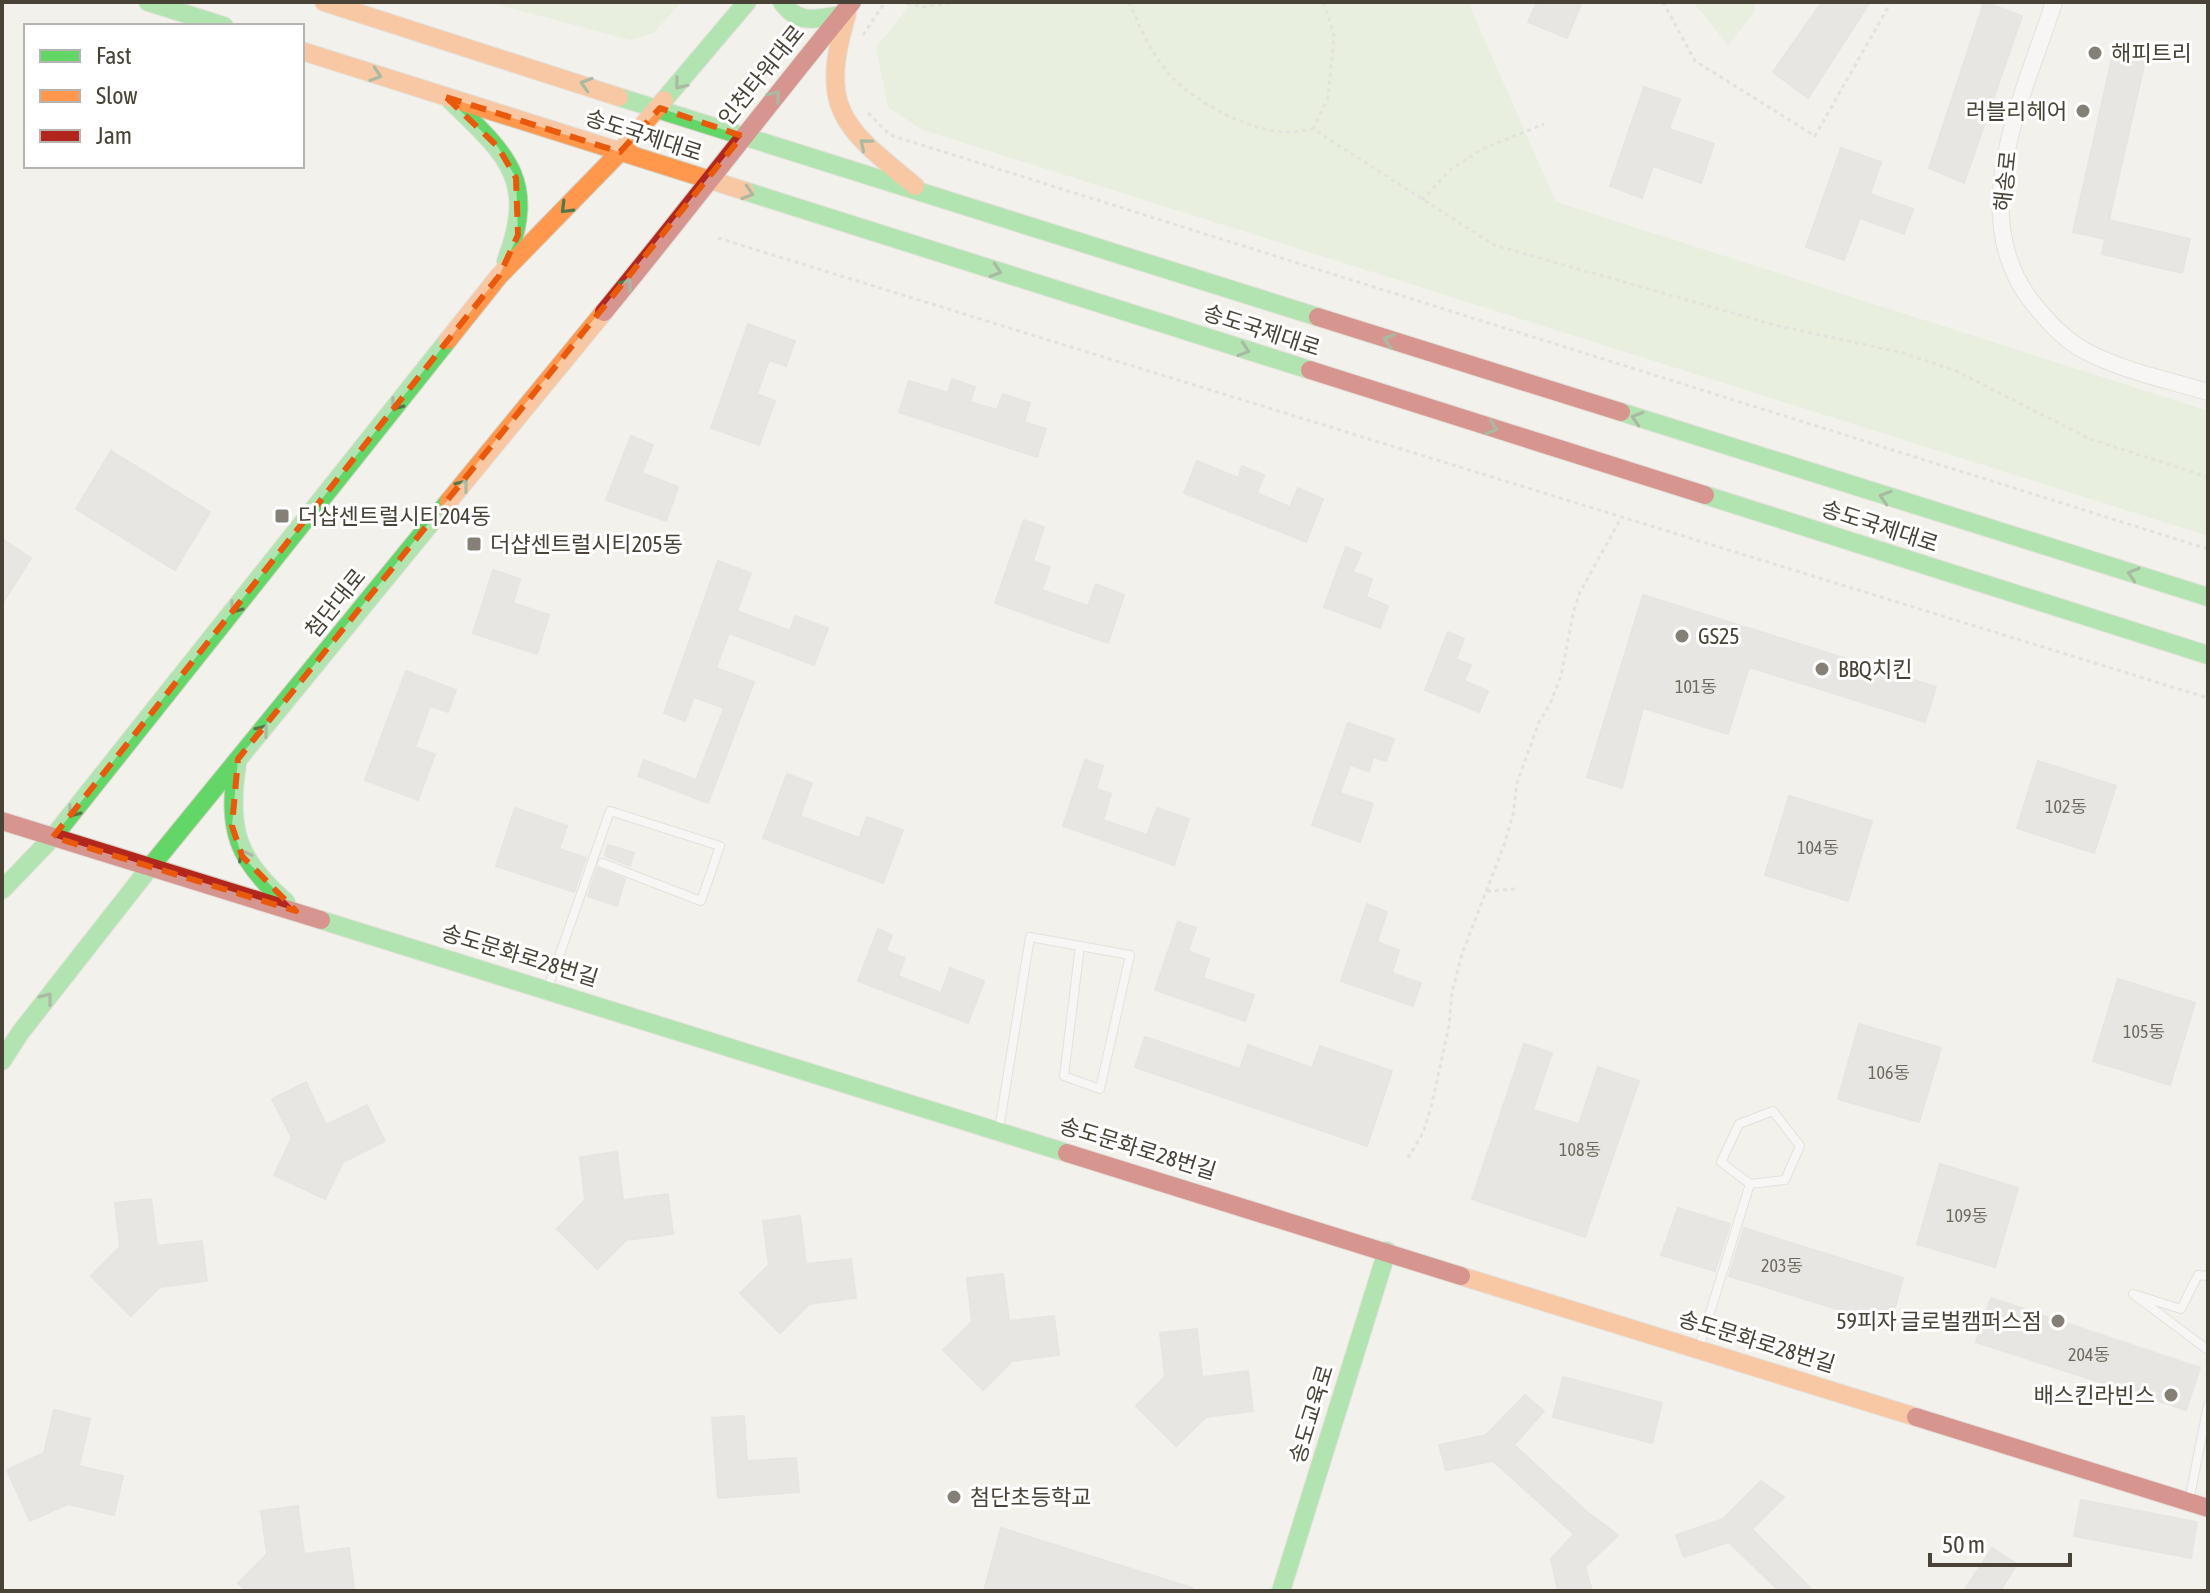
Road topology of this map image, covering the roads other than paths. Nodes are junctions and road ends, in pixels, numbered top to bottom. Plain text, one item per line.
1 (148, 2) edge
2 (324, 2) edge
3 (747, 2) edge
4 (782, 2) edge
5 (2054, 2) edge
6 (847, 7) edge
7 (218, 24) edge
8 (304, 52) edge
9 (446, 97) junction
10 (660, 108) junction
11 (742, 136) junction
12 (620, 152) junction
13 (711, 181) junction
14 (925, 194) junction
15 (499, 276) junction
16 (2208, 392) edge
17 (2208, 597) edge
18 (2208, 655) edge
19 (238, 759) junction
20 (2, 821) edge
21 (53, 837) junction
22 (602, 863) dead end
23 (151, 866) junction
24 (2, 890) edge
25 (296, 911) junction
26 (1080, 946) junction
27 (547, 989) junction
28 (2, 1061) edge
29 (999, 1130) junction
30 (1750, 1184) junction
31 (1387, 1251) junction
32 (2208, 1276) edge
33 (1698, 1348) junction
34 (2208, 1350) edge
35 (2208, 1405) edge
36 (2202, 1504) edge
37 (1281, 1591) edge

1 - 7 main road
10 -> 2 main road, 송도국제대로
3 -> 10 main road
4 - 6 main road
5 - 16 street, 해송로
11 -> 6 main road, 인천타워대로
14 -> 6 main road
8 -> 9 main road, 송도국제대로
9 - 12 main road, 송도국제대로
9 - 15 main road
10 - 11 main road, 송도국제대로
10 - 12 main road
11 - 13 main road, 인천타워대로
11 - 14 main road, 송도국제대로
12 - 13 main road, 송도국제대로
12 -> 15 main road
13 -> 18 main road, 송도국제대로
19 -> 13 main road, 첨단대로
17 -> 14 main road, 송도국제대로
15 -> 21 main road
19 - 23 main road, 첨단대로
25 -> 19 main road
20 - 21 main road, 송도문화로28번길
21 - 23 main road, 송도문화로28번길
21 - 24 main road
22 - 27 lane
23 - 25 main road, 송도문화로28번길
28 -> 23 main road, 첨단대로
25 - 27 main road, 송도문화로28번길
26 - 26 lane
26 - 29 lane
27 - 29 main road, 송도문화로28번길
29 - 31 main road, 송도문화로28번길
30 - 30 lane
30 - 33 lane
31 - 33 main road, 송도문화로28번길
31 - 37 main road, 송도교육로
32 - 34 lane
33 - 36 main road, 송도문화로28번길
35 - 36 lane

